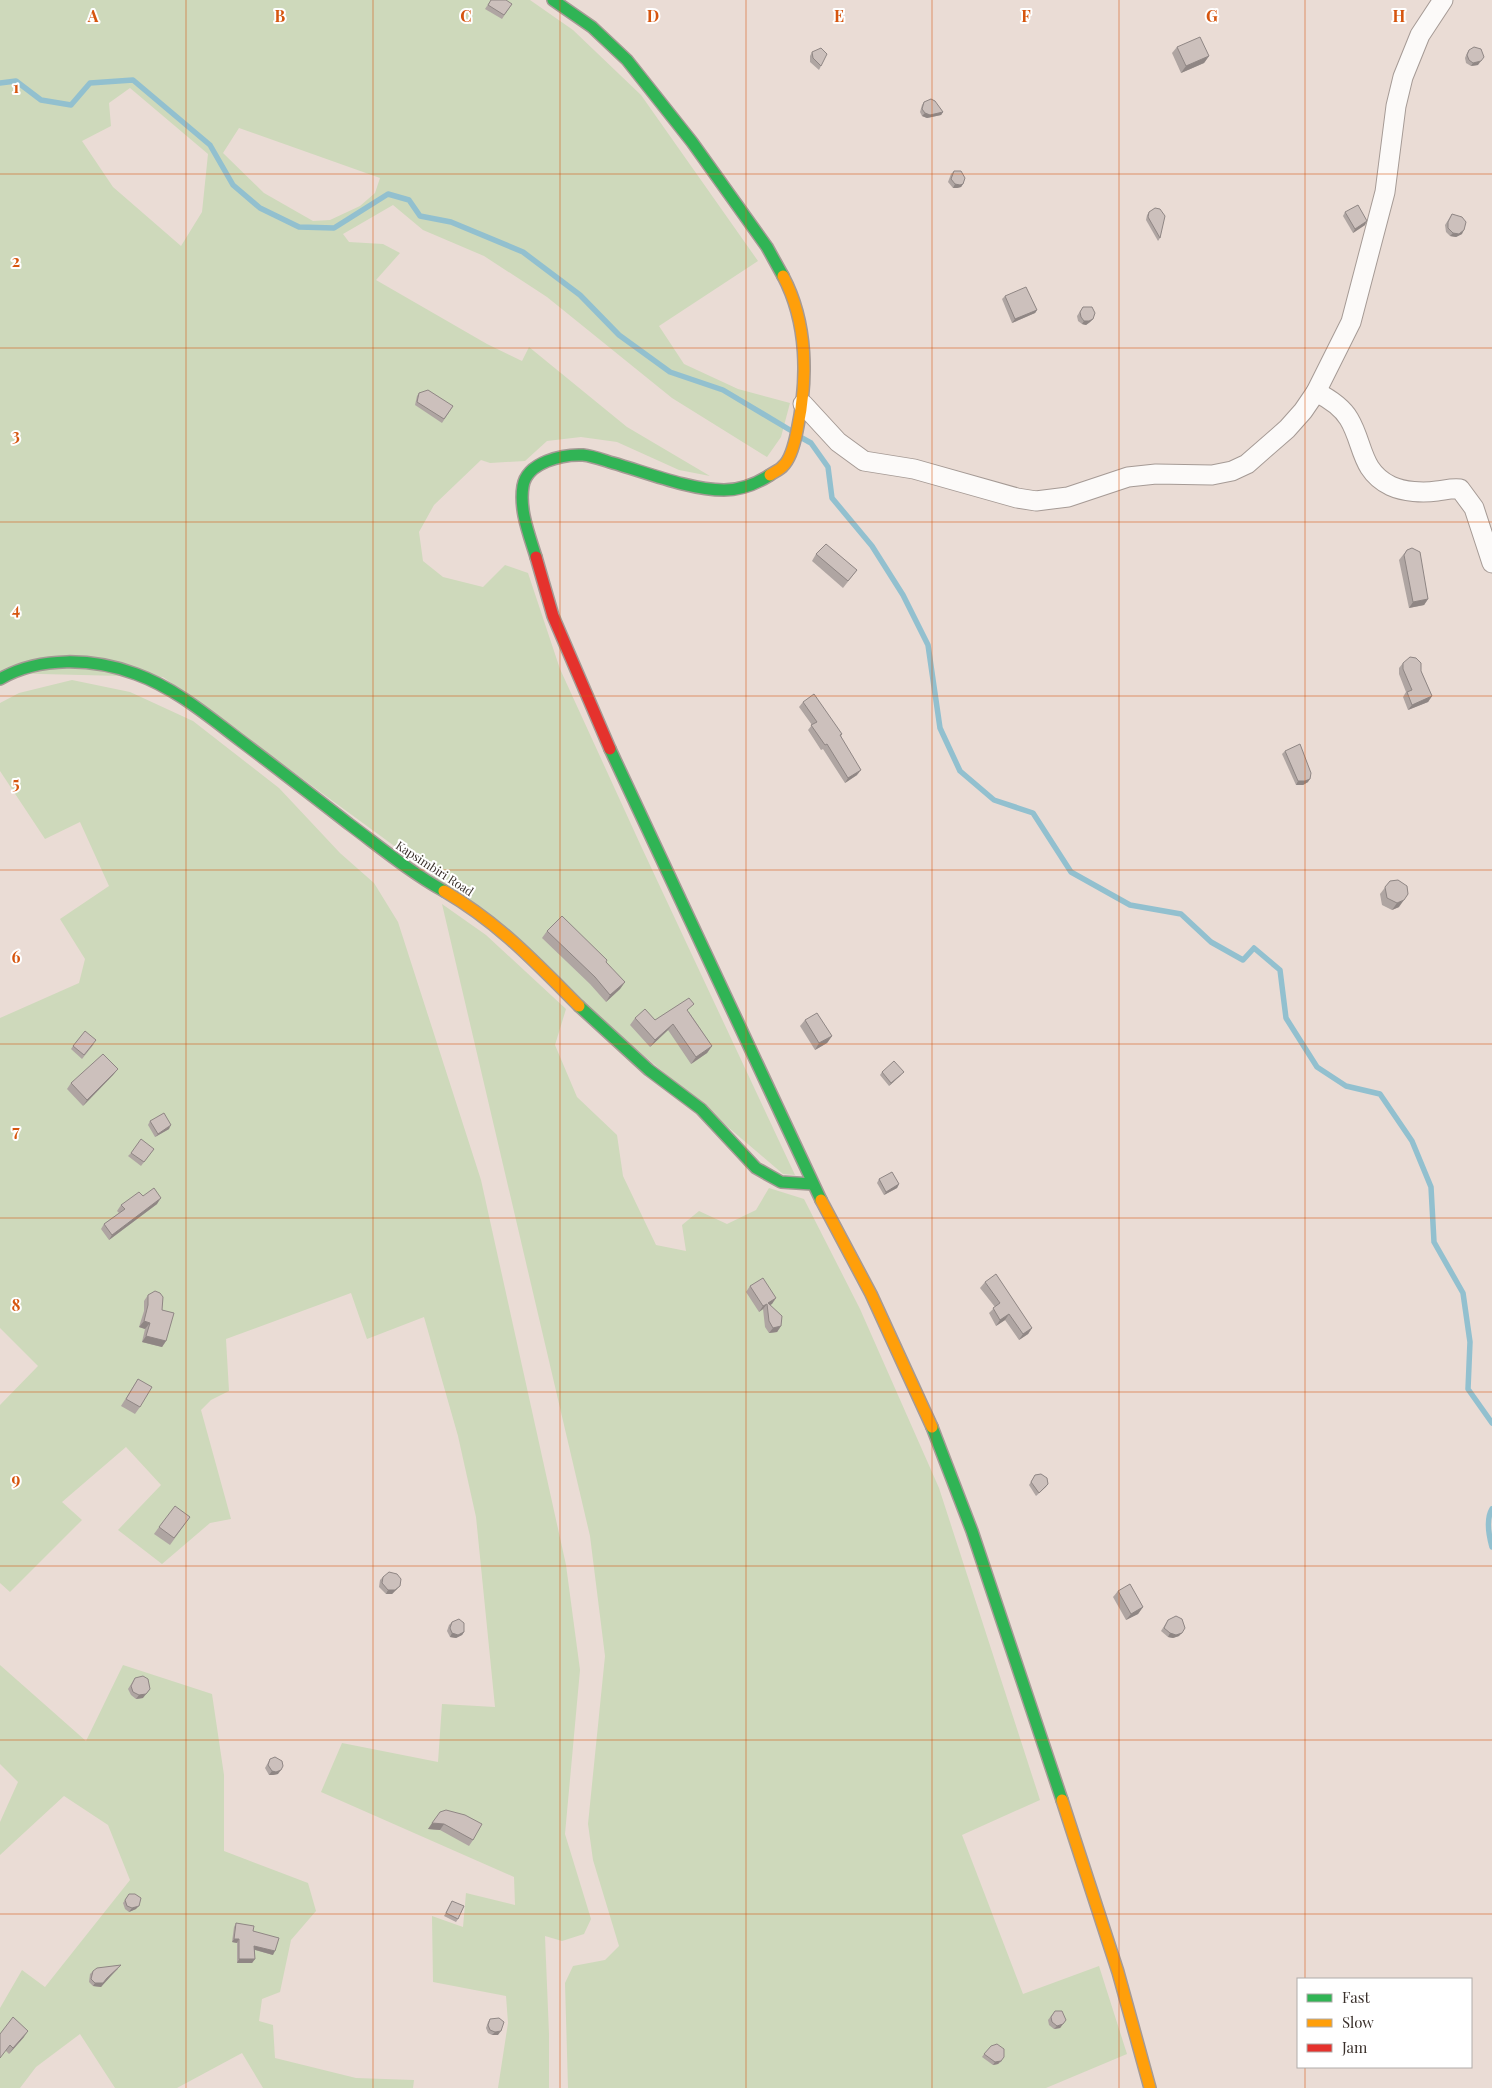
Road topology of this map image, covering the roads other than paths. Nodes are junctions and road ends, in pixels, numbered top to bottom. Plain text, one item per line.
1 (553, 0) edge
2 (1443, 0) edge
3 (1316, 392) junction
4 (801, 412) junction
5 (1492, 563) edge
6 (0, 679) edge
7 (812, 1184) junction
8 (1150, 2088) edge

1 - 4 street
2 - 3 street
3 - 4 street
3 - 5 street
4 - 7 street
6 - 7 street, Kapsimbiri Road
7 - 8 street

